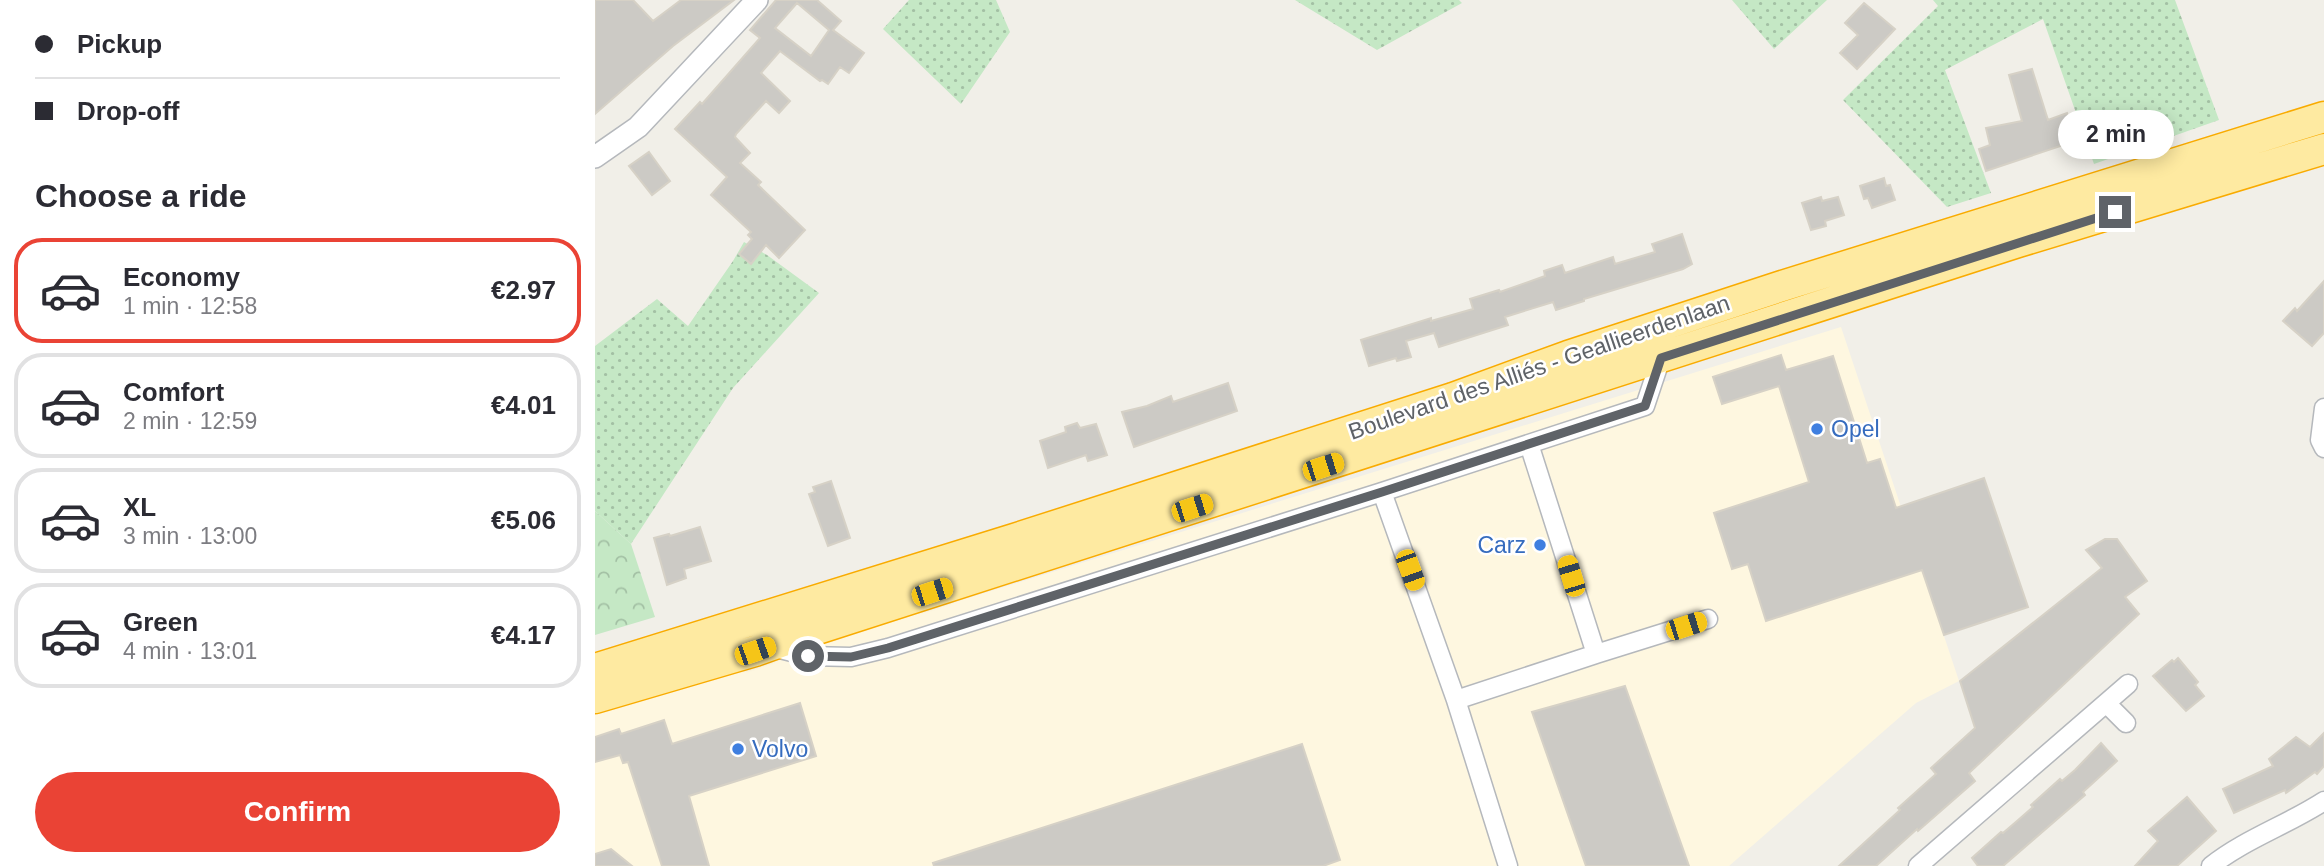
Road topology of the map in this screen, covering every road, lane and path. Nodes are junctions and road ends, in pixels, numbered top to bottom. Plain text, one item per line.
1 (757, 0) edge
2 (2324, 117) edge
3 (2324, 149) edge
4 (595, 157) edge
5 (1661, 358) junction
6 (2324, 408) edge
7 (1529, 444) junction
8 (2324, 448) edge
9 (1382, 492) junction
10 (1708, 619) dead end
11 (768, 647) junction
12 (1596, 654) junction
13 (595, 669) edge
14 (2128, 684) dead end
15 (595, 698) edge
16 (1456, 700) junction
17 (2106, 703) junction
18 (2126, 723) dead end
19 (2324, 801) edge
20 (1508, 866) edge
21 (1918, 866) edge
22 (2211, 866) edge

1 - 4 street
2 - 13 highway, Boulevard des Alliés - Geallieerdenlaan
3 - 5 highway, Boulevard des Alliés - Geallieerdenlaan
5 - 7 street
5 - 11 highway, Boulevard des Alliés - Geallieerdenlaan
6 - 8 street
7 - 9 street
7 - 12 street
9 - 11 street
9 - 16 street
10 - 12 street
11 - 15 highway, Boulevard des Alliés - Geallieerdenlaan
12 - 16 street
14 - 17 street
16 - 20 street
17 - 18 street
17 - 21 street
19 - 22 street

